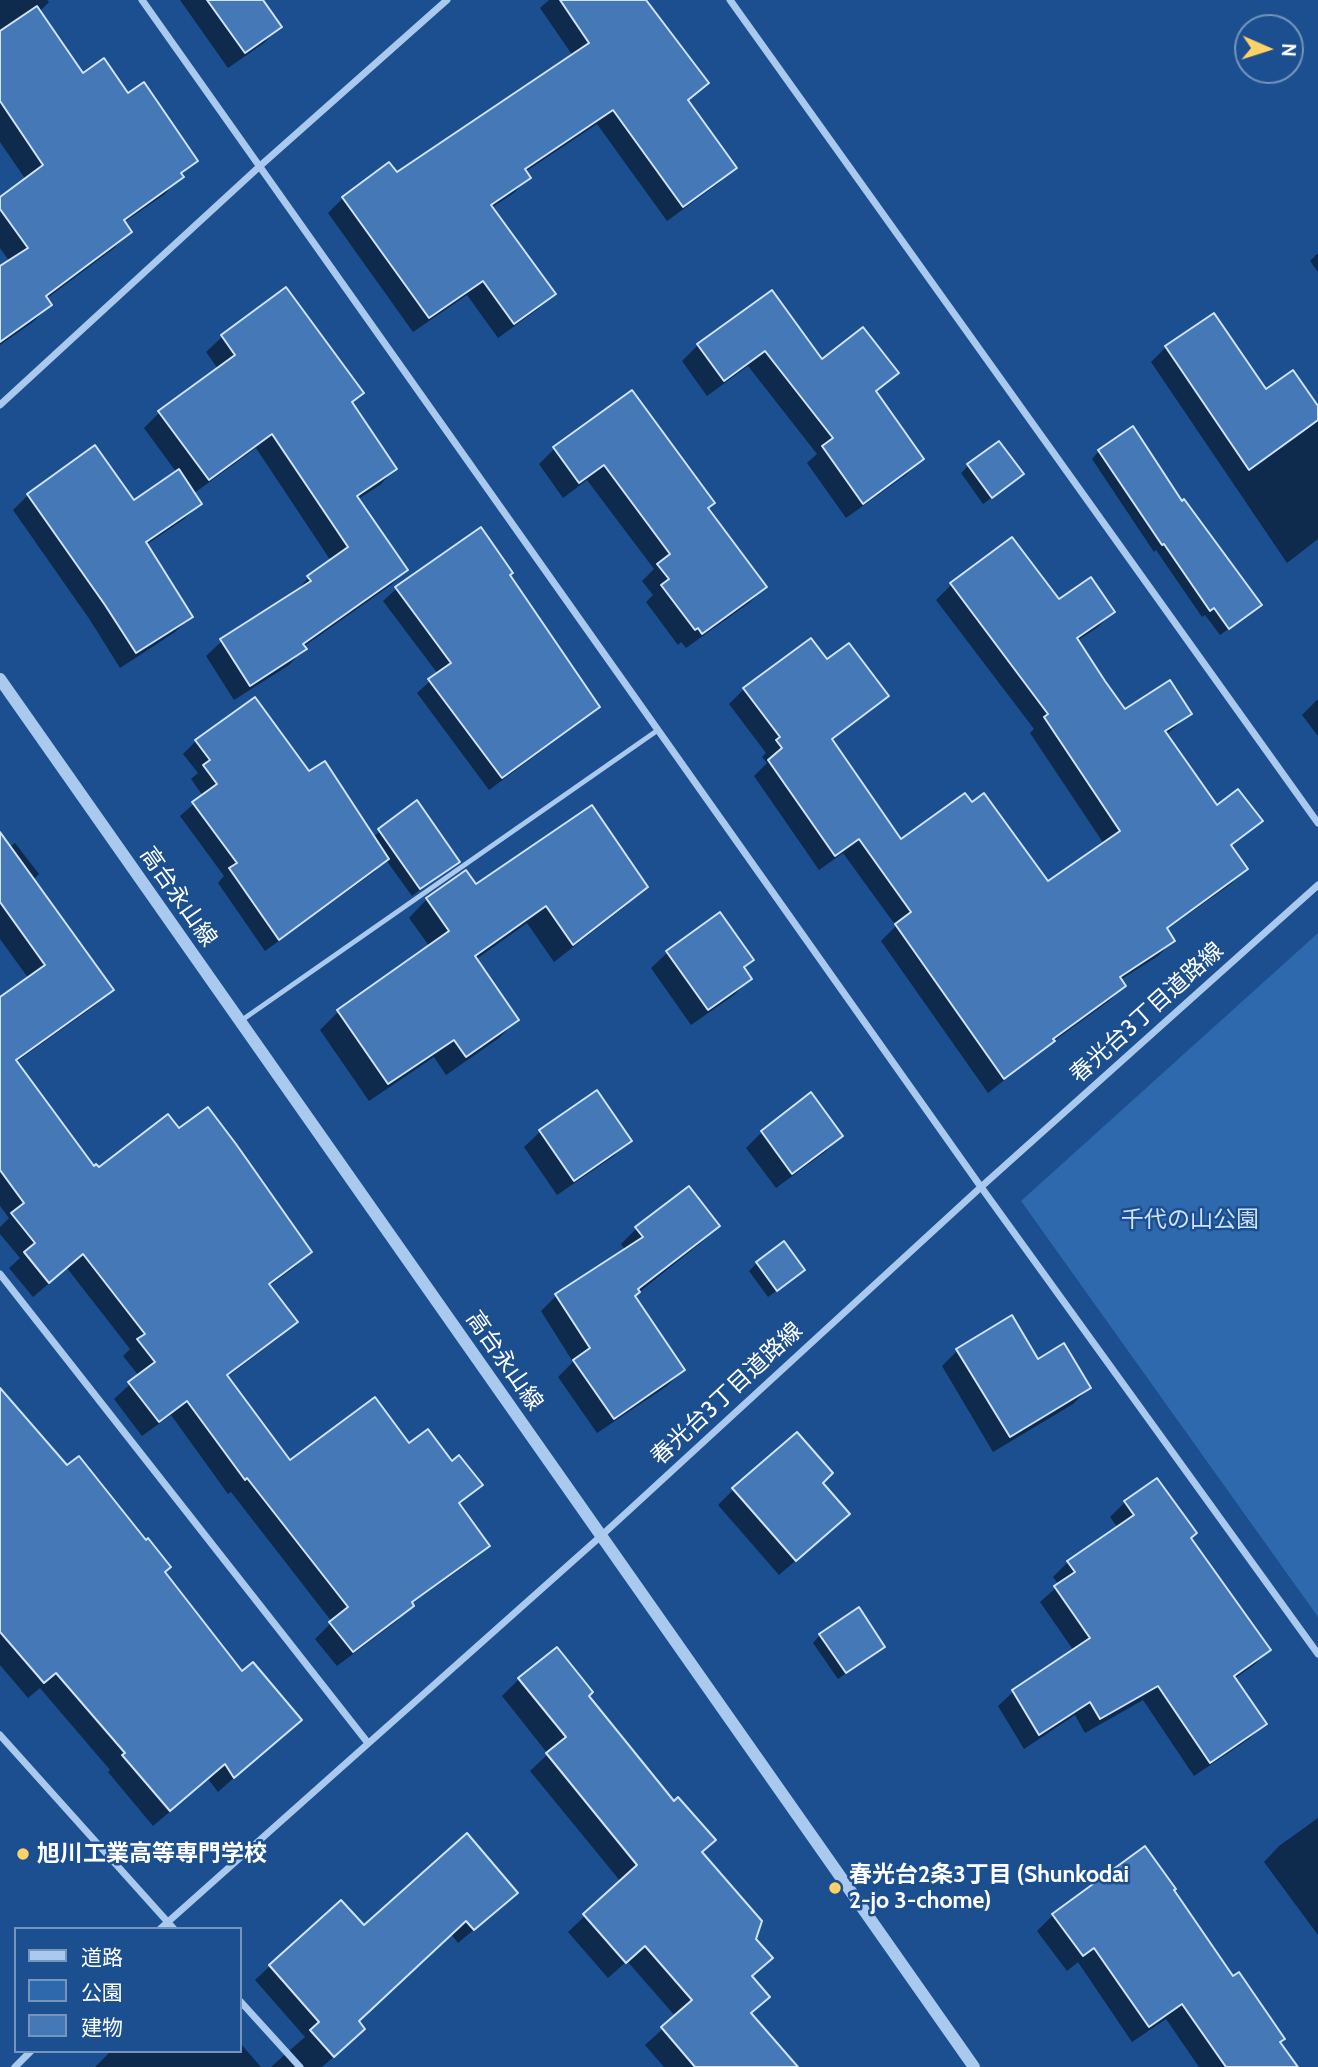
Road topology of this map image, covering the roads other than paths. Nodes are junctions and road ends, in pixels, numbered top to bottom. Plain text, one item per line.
1 (142, 0) edge
2 (447, 0) edge
3 (730, 0) edge
4 (260, 166) junction
5 (0, 405) edge
6 (0, 679) edge
7 (658, 730) junction
8 (1318, 823) edge
9 (1318, 885) edge
10 (240, 1021) junction
11 (981, 1187) junction
12 (0, 1274) edge
13 (601, 1536) junction
14 (1318, 1654) edge
15 (0, 1735) edge
16 (368, 1743) junction
17 (167, 1922) junction
18 (162, 1927) edge
19 (172, 1927) edge
20 (242, 2003) edge
21 (29, 2053) edge
22 (15, 2067) edge
23 (300, 2067) edge
24 (974, 2067) edge

1 - 4 street
2 - 4 street
3 - 8 street
4 - 5 street
4 - 7 street
6 - 10 street, 高台永山線
7 - 10 lane
7 - 11 street
9 - 11 street, 春光台3丁目道路線
10 - 13 street, 高台永山線
11 - 13 street, 春光台3丁目道路線
11 - 14 street
12 - 16 street
13 - 16 street, 春光台3丁目道路線
13 - 24 street, 高台永山線
15 - 17 street
16 - 17 street, 春光台3丁目道路線
17 - 18 street, 春光台3丁目道路線
17 - 19 street
20 - 23 street
21 - 22 street

